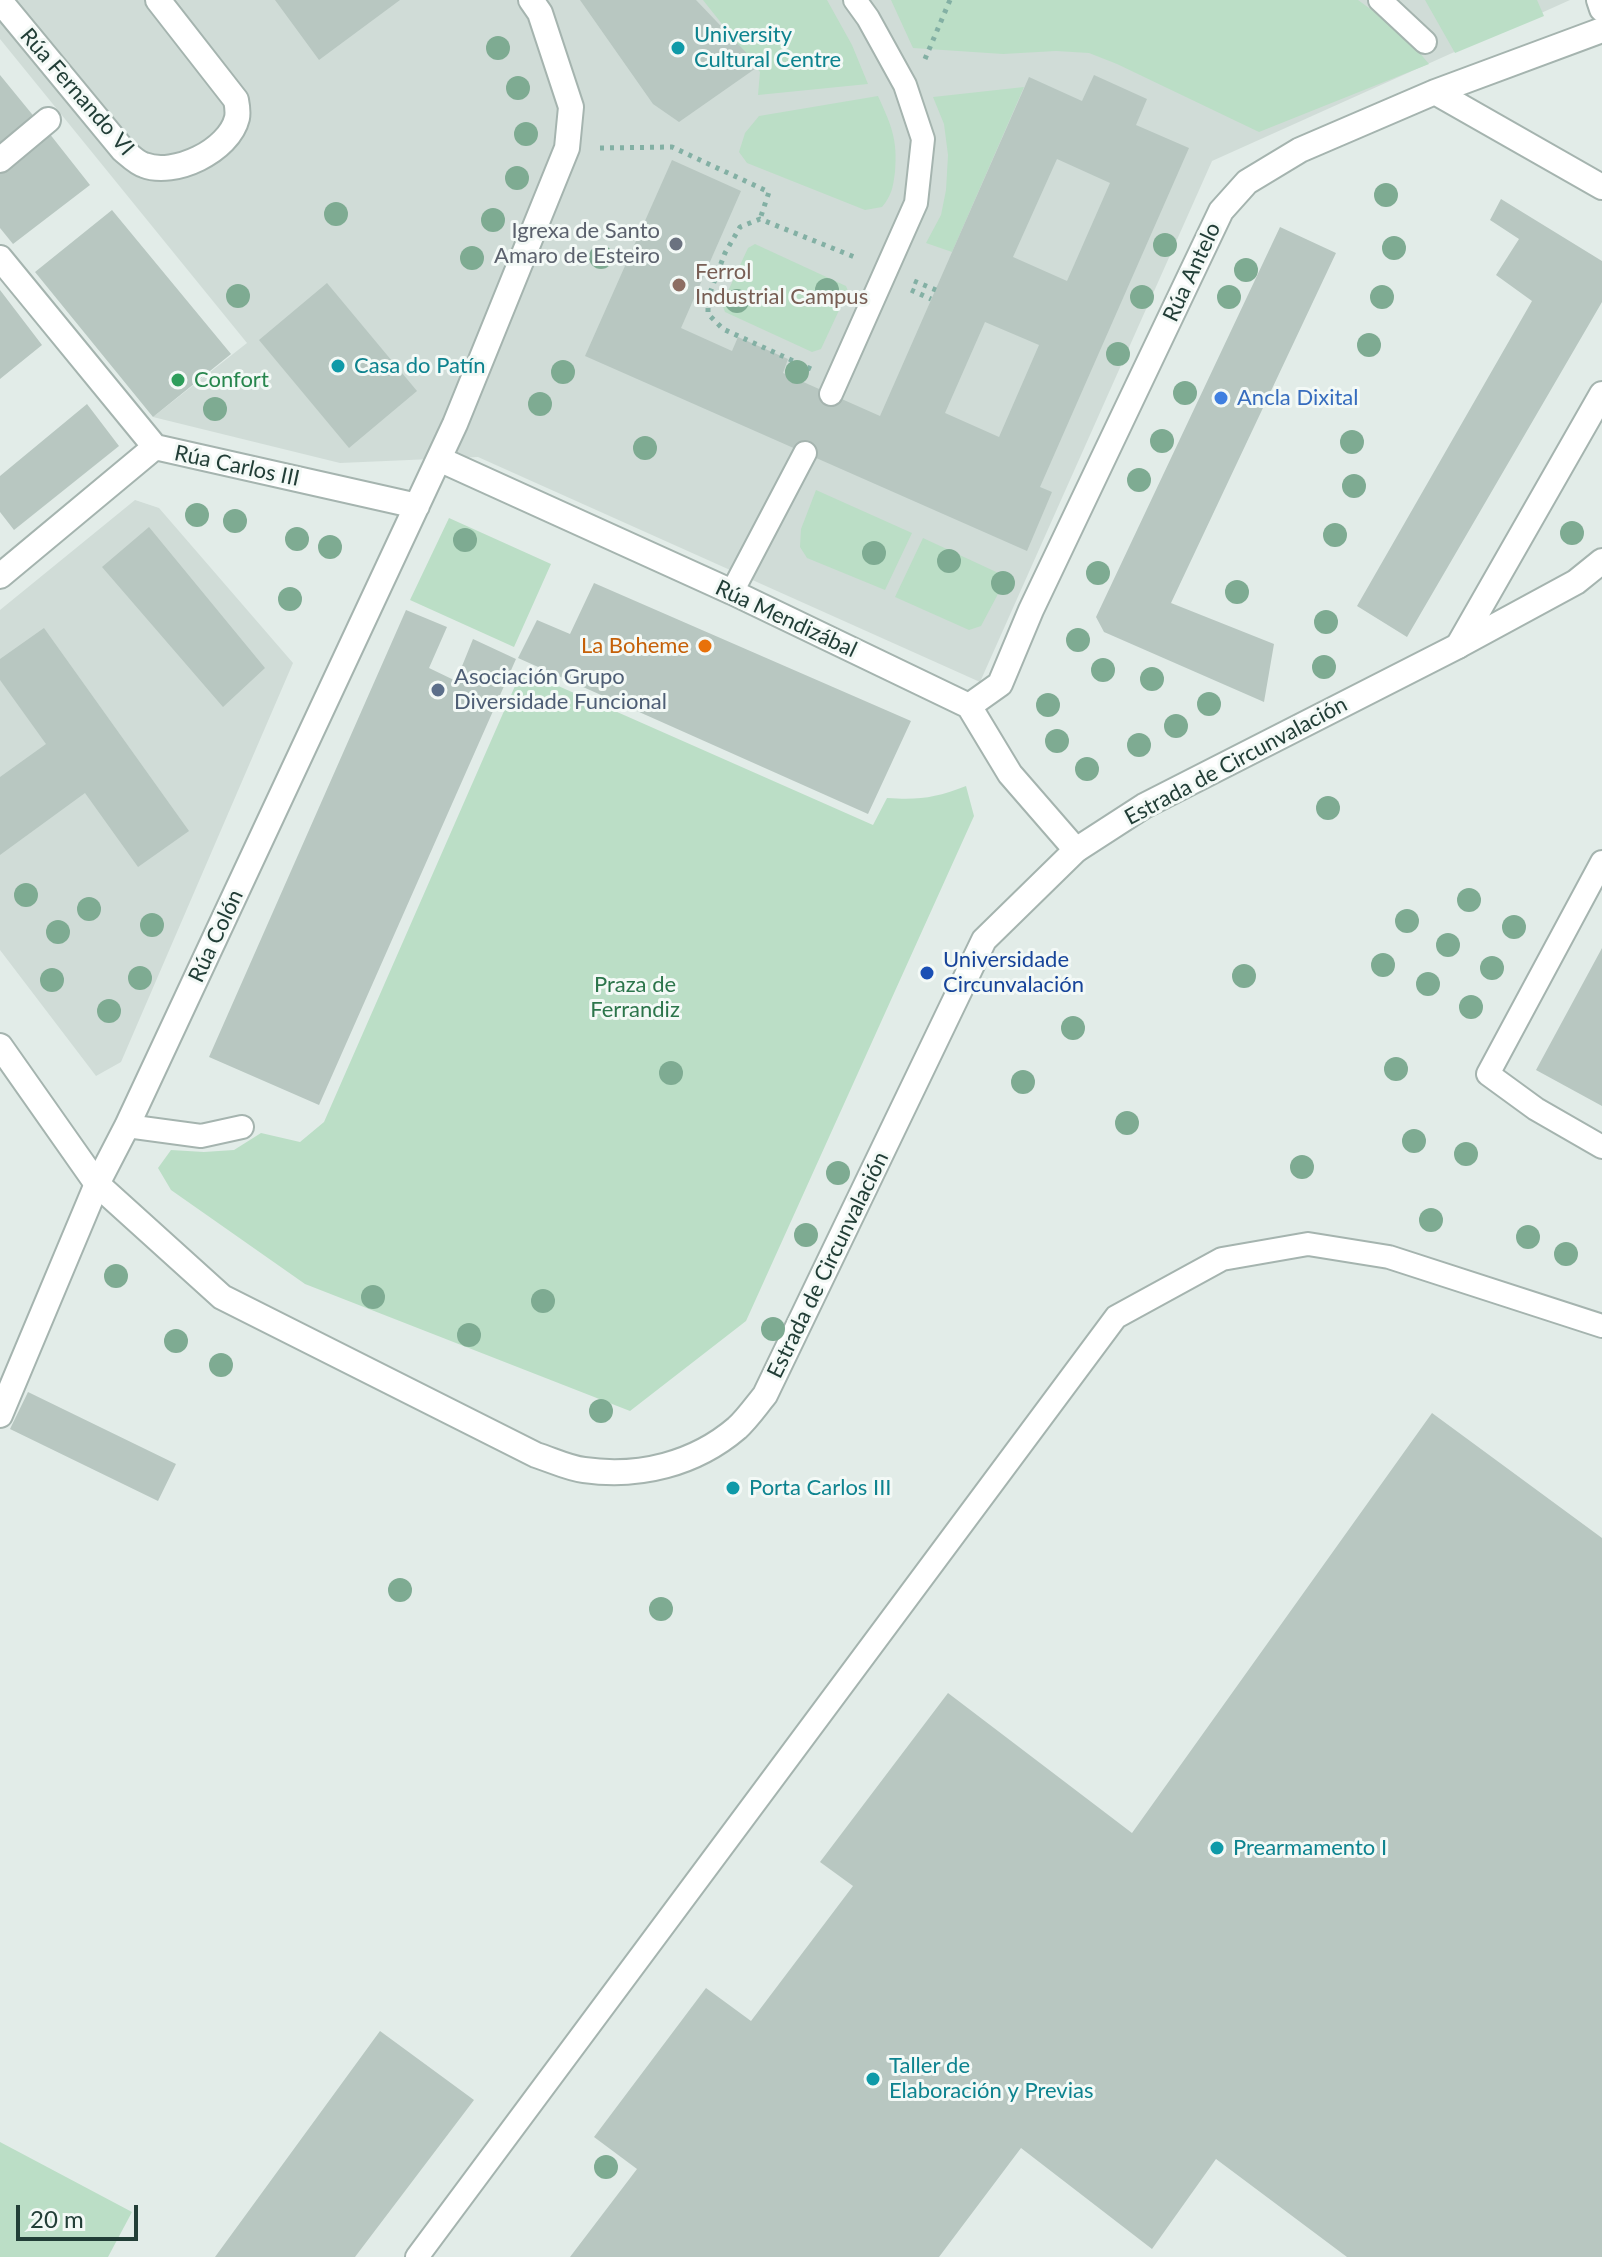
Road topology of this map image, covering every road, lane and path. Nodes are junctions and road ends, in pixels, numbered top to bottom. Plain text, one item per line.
1 (158, 0) edge
2 (531, 0) edge
3 (855, 0) edge
4 (950, 0) edge
5 (1380, 0) edge
6 (1599, 0) edge
7 (0, 1) edge
8 (1602, 9) edge
9 (1602, 30) edge
10 (1425, 42) dead end
11 (1435, 92) junction
12 (909, 97) junction
13 (48, 120) dead end
14 (567, 148) junction
15 (0, 160) edge
16 (1602, 187) edge
17 (760, 219) junction
18 (0, 258) edge
19 (887, 270) junction
20 (834, 388) joint
21 (1602, 394) edge
22 (155, 447) junction
23 (805, 453) dead end
24 (439, 459) junction
25 (417, 506) junction
26 (1602, 561) edge
27 (0, 576) edge
28 (732, 592) junction
29 (1458, 646) junction
30 (969, 706) junction
31 (1076, 850) junction
32 (1602, 862) edge
33 (0, 1046) edge
34 (127, 1126) junction
35 (242, 1127) dead end
36 (1602, 1147) edge
37 (97, 1184) junction
38 (1602, 1326) edge
39 (0, 1415) edge
40 (417, 2257) edge

1 - 7 street, Rúa Fernando VI
2 - 14 street, Rúa Colón
3 - 12 lane
4 - 12 path
5 - 10 lane
6 - 8 street
9 - 11 street, Rúa Antelo
11 - 16 street
11 - 30 street, Rúa Antelo
12 - 19 lane
13 - 15 street
14 - 17 path
14 - 24 street, Rúa Colón
17 - 19 path
17 - 20 path
18 - 22 street, Rúa Carlos III
19 - 20 lane
21 - 29 street
22 - 25 street, Rúa Carlos III
22 - 27 street
23 - 28 lane
24 - 25 street, Rúa Colón
24 - 28 street, Rúa Mendizábal
25 - 34 street, Rúa Colón
26 - 29 street, Estrada de Circunvalación
28 - 30 street, Rúa Mendizábal
29 - 31 street, Estrada de Circunvalación
30 - 31 street
31 - 37 street, Estrada de Circunvalación
32 - 36 lane
33 - 37 street, Estrada de Circunvalación
34 - 35 lane
34 - 37 street, Rúa Colón
37 - 39 street, Rúa Colón
38 - 40 lane

